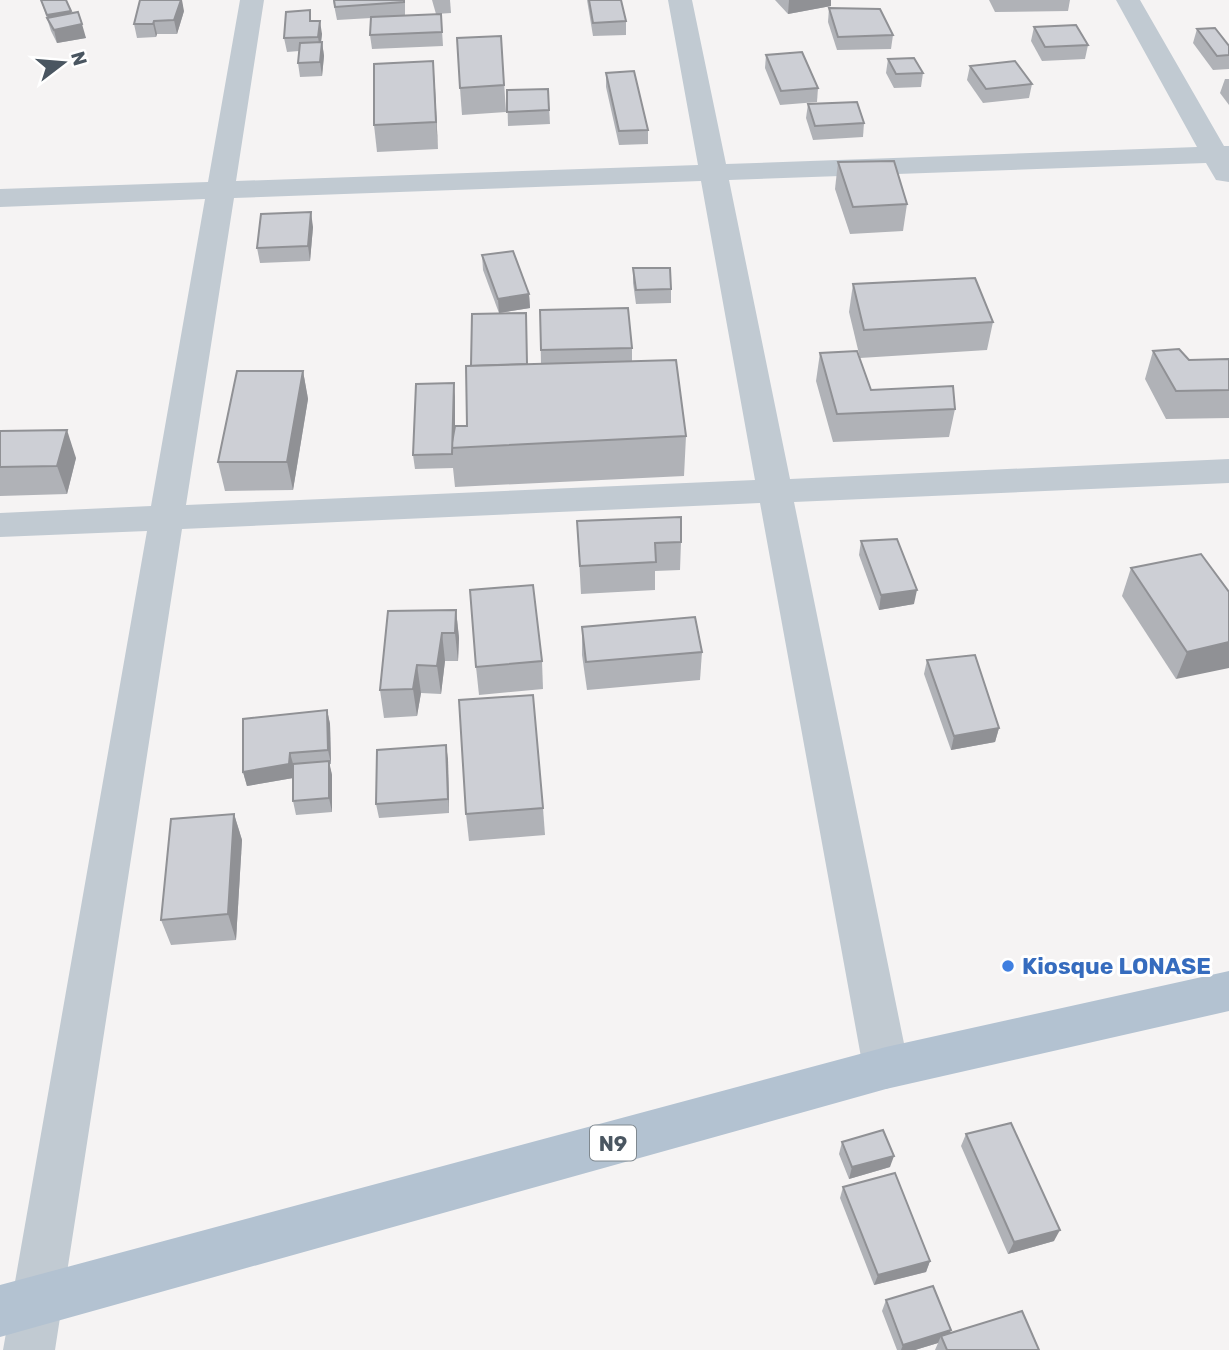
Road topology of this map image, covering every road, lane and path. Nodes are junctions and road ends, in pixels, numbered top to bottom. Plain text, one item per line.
1 (252, 0) edge
2 (680, 0) edge
3 (1128, 0) edge
4 (1224, 163) edge
5 (713, 172) junction
6 (221, 190) junction
7 (0, 198) edge
8 (1229, 471) edge
9 (774, 491) junction
10 (166, 517) junction
11 (0, 525) edge
12 (1229, 991) edge
13 (886, 1068) junction
14 (18, 1306) edge
15 (29, 1350) edge

1 - 6 street
2 - 5 street
3 - 4 street
4 - 5 street
5 - 6 street
5 - 9 street
6 - 7 street
6 - 10 street
8 - 9 street
9 - 10 street
9 - 13 street
10 - 11 street
10 - 14 street
12 - 13 main road, N9
13 - 14 main road, N9
14 - 15 street

